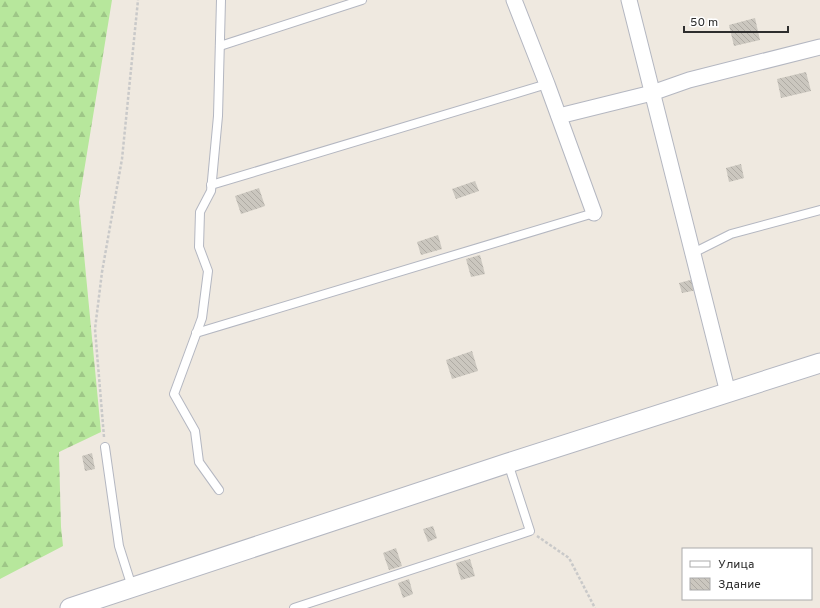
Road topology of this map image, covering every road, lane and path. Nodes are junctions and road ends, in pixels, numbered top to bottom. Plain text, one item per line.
1 (138, 0) edge
2 (221, 0) edge
3 (362, 0) edge
4 (514, 0) edge
5 (629, 0) edge
6 (220, 46) junction
7 (820, 47) edge
8 (547, 84) junction
9 (652, 93) junction
10 (559, 116) junction
11 (211, 185) junction
12 (820, 210) edge
13 (594, 214) joint
14 (693, 253) junction
15 (196, 333) junction
16 (820, 363) edge
17 (728, 392) junction
18 (105, 447) joint
19 (508, 463) junction
20 (219, 490) dead end
21 (530, 531) junction
22 (132, 587) junction
23 (70, 608) edge
24 (294, 608) edge
25 (595, 608) edge

1 - 18 path
2 - 6 lane
3 - 6 lane
4 - 8 street
5 - 9 street
6 - 11 lane
7 - 9 street
8 - 10 street
8 - 11 lane
9 - 10 street
9 - 14 street
10 - 13 street
11 - 15 lane
12 - 14 lane
13 - 15 lane
14 - 17 street
15 - 20 lane
16 - 17 street
17 - 19 street
18 - 22 lane
19 - 21 lane
19 - 22 street
21 - 24 lane
21 - 25 path
22 - 23 street

